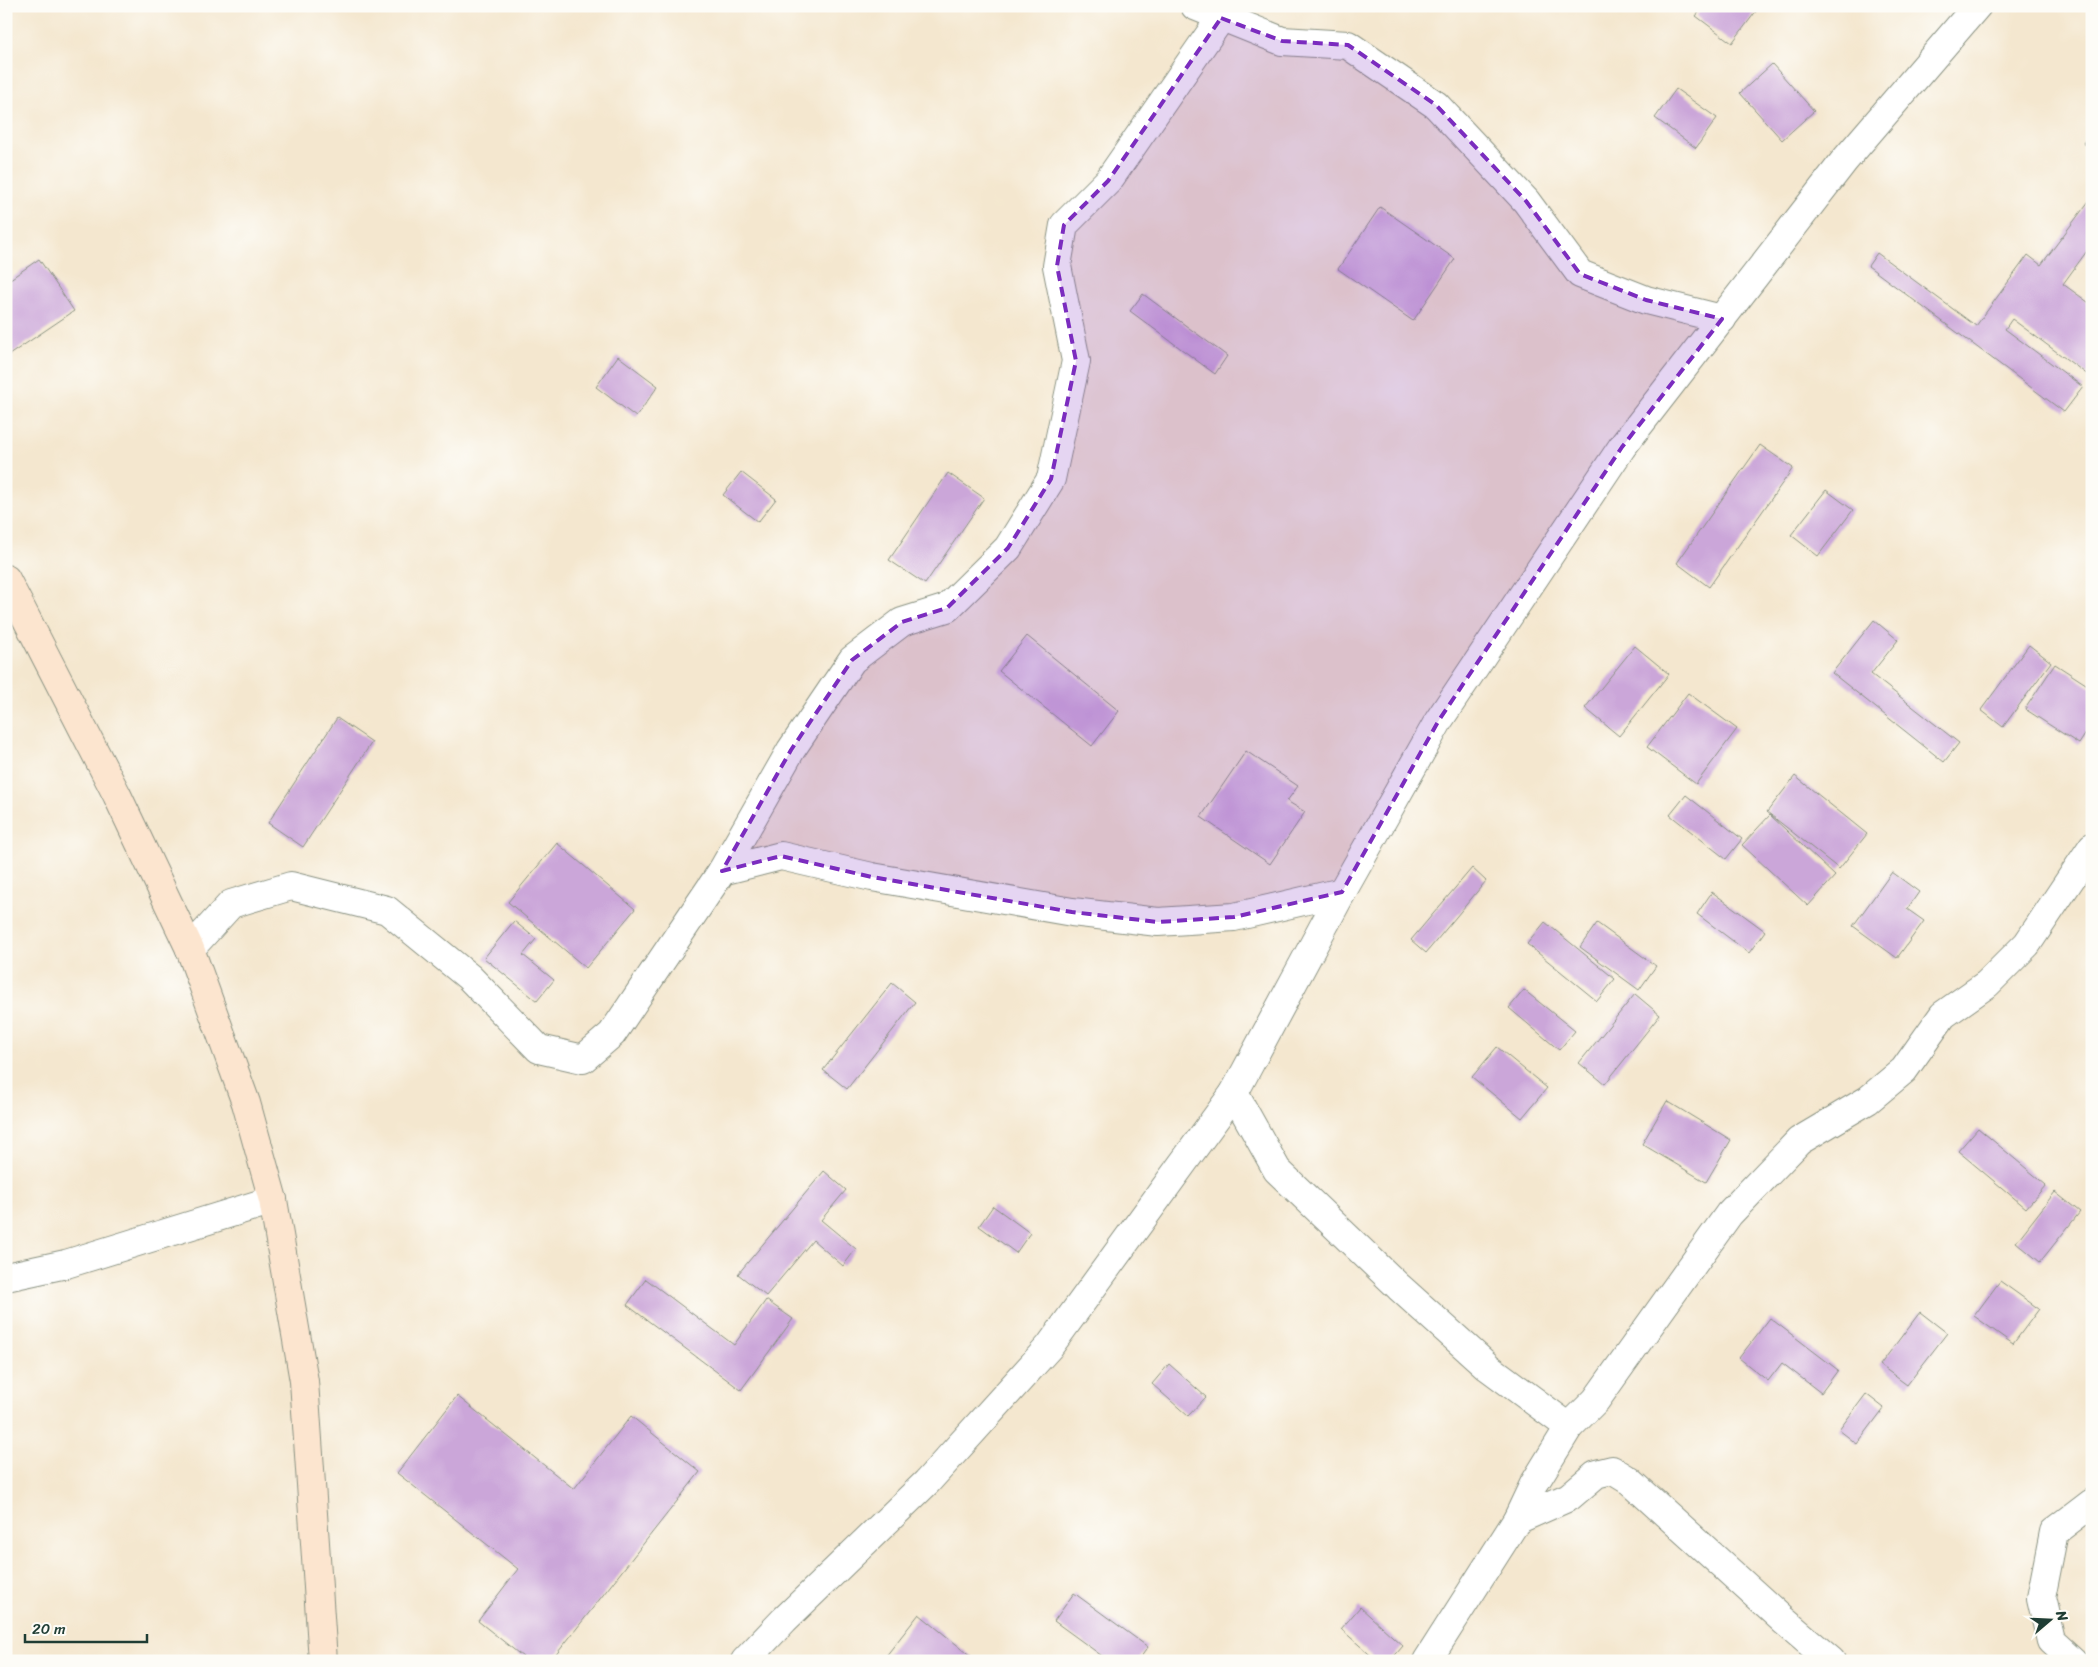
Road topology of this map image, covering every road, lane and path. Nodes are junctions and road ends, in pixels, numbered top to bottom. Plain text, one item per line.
1 (1195, 6) edge
2 (1977, 6) edge
3 (1221, 18) junction
4 (1722, 319) junction
5 (6, 579) edge
6 (2092, 846) edge
7 (722, 871) junction
8 (1342, 892) junction
9 (190, 949) junction
10 (1234, 1093) junction
11 (273, 1200) junction
12 (6, 1277) edge
13 (1569, 1427) junction
14 (2092, 1503) edge
15 (1517, 1520) junction
16 (323, 1661) edge
17 (745, 1661) edge
18 (1427, 1661) edge
19 (1831, 1661) edge
20 (2073, 1661) edge

1 - 3 street
2 - 4 street
3 - 4 street
3 - 7 street
4 - 8 street
5 - 9 main road
6 - 13 street
7 - 8 street
7 - 9 street
8 - 10 street
9 - 11 main road
10 - 13 street
10 - 17 street
11 - 12 street
11 - 16 main road
13 - 15 street
14 - 20 street
15 - 18 street
15 - 19 street

